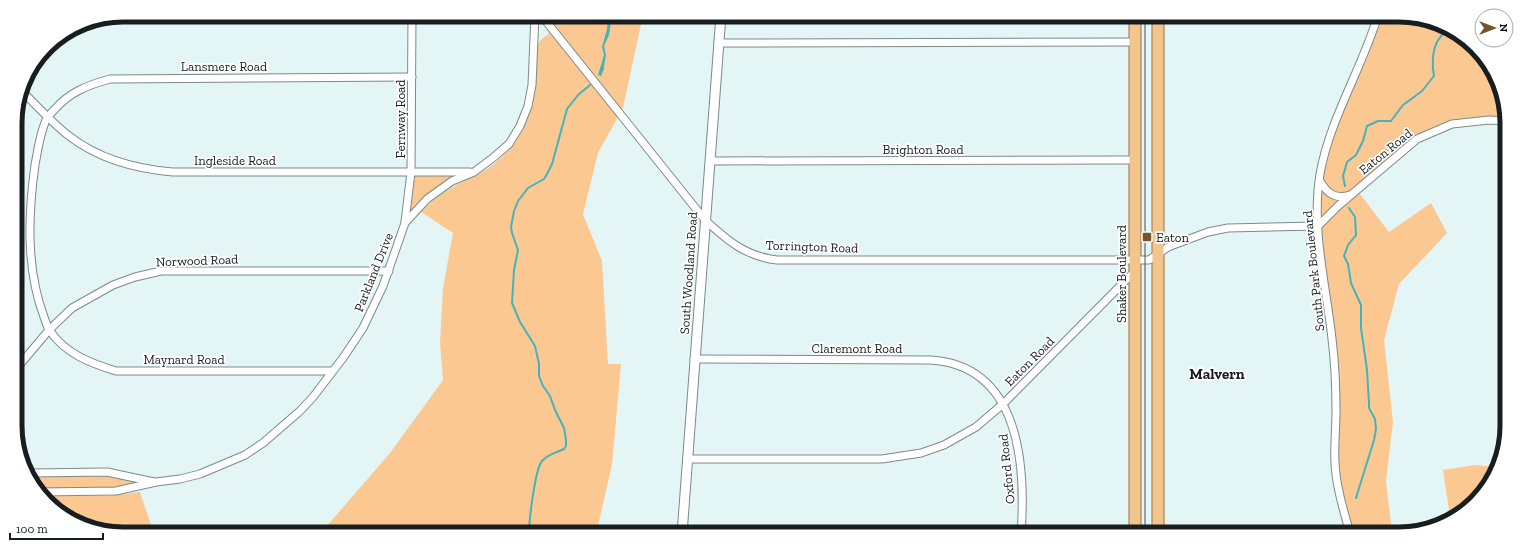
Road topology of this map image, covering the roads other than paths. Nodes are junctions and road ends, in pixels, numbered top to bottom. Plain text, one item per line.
1 (412, 22) edge
2 (535, 22) edge
3 (547, 22) edge
4 (720, 22) edge
5 (1135, 22) edge
6 (1158, 22) edge
7 (1376, 22) edge
8 (1135, 42) junction
9 (718, 44) junction
10 (412, 77) junction
11 (26, 95) edge
12 (48, 117) junction
13 (1500, 121) edge
14 (1135, 160) junction
15 (710, 161) junction
16 (411, 172) junction
17 (474, 172) junction
18 (1320, 181) junction
19 (1352, 195) junction
20 (705, 220) junction
21 (405, 223) junction
22 (1318, 226) junction
23 (1158, 254) junction
24 (1138, 264) junction
25 (389, 271) junction
26 (49, 330) junction
27 (694, 360) junction
28 (22, 362) edge
29 (332, 370) junction
30 (1003, 404) junction
31 (687, 459) junction
32 (33, 473) edge
33 (156, 482) junction
34 (46, 492) edge
35 (682, 527) edge
36 (1021, 527) edge
37 (1135, 527) edge
38 (1158, 527) edge
39 (1348, 527) edge

1 - 10 street, Fernway Road
2 - 17 street, Parkland Drive
3 - 20 street, Torrington Road
4 - 9 street, South Woodland Road
5 - 8 main road, Shaker Boulevard
6 - 23 main road
7 - 18 street, South Park Boulevard
8 - 9 street
8 - 14 main road, Shaker Boulevard
9 - 15 street, South Woodland Road
10 - 12 street, Lansmere Road
10 - 16 street, Fernway Road
11 - 12 street, Ingleside Road
12 - 16 street, Ingleside Road
12 - 26 street
13 - 19 street, Eaton Road
14 - 15 street, Brighton Road
14 - 24 main road, Shaker Boulevard
15 - 20 street, South Woodland Road
16 - 17 street, Ingleside Road
16 - 21 street, Fernway Road
17 - 21 street, Parkland Drive
18 - 19 street
18 - 22 street, South Park Boulevard
19 - 22 street, Eaton Road
20 - 24 street, Torrington Road
20 - 27 street, South Woodland Road
21 - 25 street, Parkland Drive
22 - 23 street, Eaton Road
22 - 39 street, South Park Boulevard
23 - 24 street, Eaton Road
23 - 38 main road
24 - 30 street, Eaton Road
24 - 37 main road, Shaker Boulevard
25 - 26 street, Norwood Road
25 - 29 street, Parkland Drive
26 - 28 street, Norwood Road
26 - 29 street, Maynard Road
27 - 30 street, Claremont Road
27 - 31 street, South Woodland Road
29 - 33 street, Parkland Drive
30 - 31 street, Eaton Road
30 - 36 street, Oxford Road
31 - 35 street, South Woodland Road
32 - 33 street, Parkland Drive
33 - 34 street, Parkland Drive

